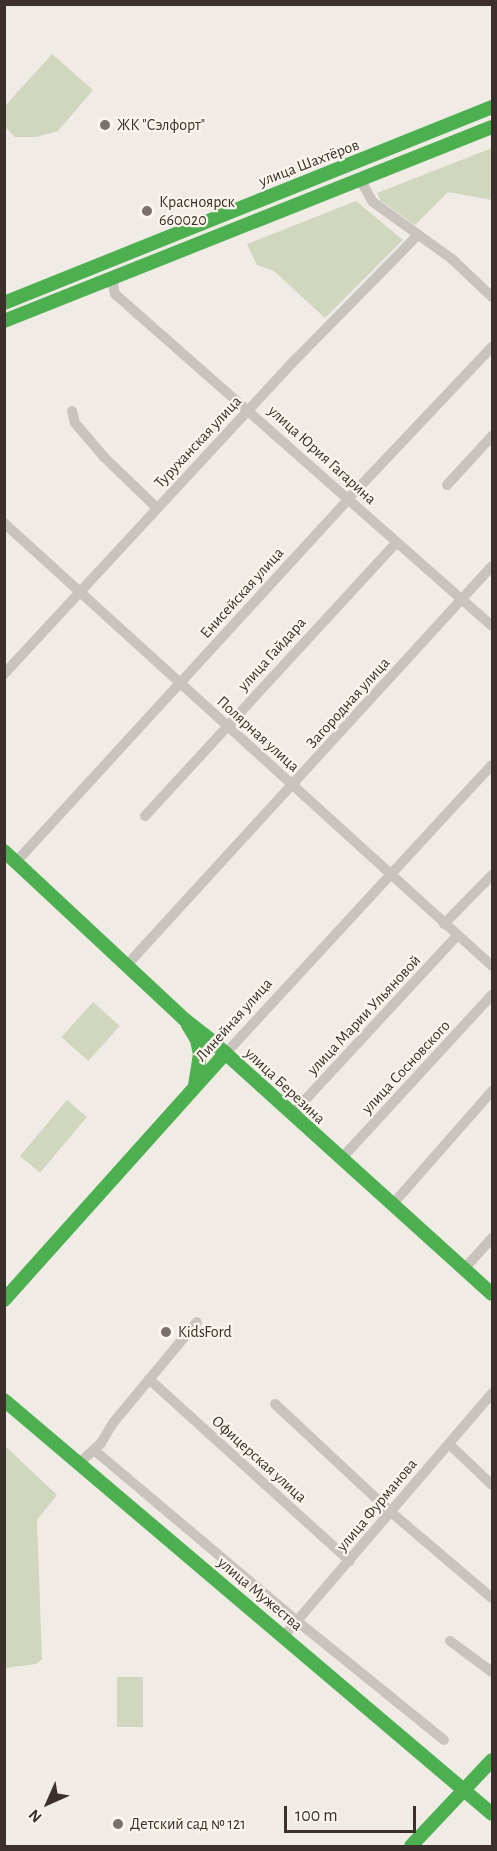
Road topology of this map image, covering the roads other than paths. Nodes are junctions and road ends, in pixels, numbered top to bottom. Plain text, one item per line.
1 (492, 108) edge
2 (492, 127) edge
3 (360, 179) junction
4 (418, 235) junction
5 (112, 279) junction
6 (492, 297) edge
7 (4, 303) edge
8 (4, 321) edge
9 (492, 346) edge
10 (249, 410) junction
11 (72, 411) dead end
12 (492, 436) edge
13 (447, 485) dead end
14 (349, 498) junction
15 (157, 508) junction
16 (4, 523) edge
17 (398, 542) junction
18 (492, 566) edge
19 (78, 593) junction
20 (462, 599) junction
21 (492, 626) edge
22 (4, 674) edge
23 (180, 683) junction
24 (226, 726) junction
25 (492, 765) edge
26 (294, 786) junction
27 (145, 816) dead end
28 (4, 851) edge
29 (16, 862) junction
30 (390, 874) junction
31 (492, 875) edge
32 (444, 924) junction
33 (457, 936) junction
34 (126, 966) junction
35 (492, 966) edge
36 (492, 995) edge
37 (184, 1019) junction
38 (226, 1053) junction
39 (195, 1088) junction
40 (492, 1091) edge
41 (292, 1114) junction
42 (341, 1159) junction
43 (392, 1205) junction
44 (492, 1238) edge
45 (464, 1269) junction
46 (492, 1294) edge
47 (4, 1300) edge
48 (197, 1322) dead end
49 (149, 1379) junction
50 (492, 1393) edge
51 (4, 1400) edge
52 (275, 1404) dead end
53 (449, 1444) junction
54 (94, 1450) junction
55 (78, 1464) junction
56 (492, 1485) edge
57 (392, 1513) junction
58 (350, 1561) junction
59 (492, 1598) edge
60 (297, 1621) junction
61 (284, 1636) junction
62 (450, 1641) dead end
63 (492, 1672) edge
64 (444, 1740) dead end
65 (492, 1760) edge
66 (466, 1790) junction
67 (492, 1814) edge
68 (411, 1846) edge

1 - 7 main road, улица Шахтёров
2 - 3 main road, улица Шахтёров
3 - 4 street
3 - 5 main road, улица Шахтёров
4 - 6 street
4 - 10 street, Туруханская улица
5 - 8 main road, улица Шахтёров
5 - 10 street, улица Юрия Гагарина
9 - 14 street, Енисейская улица
10 - 14 street, улица Юрия Гагарина
10 - 15 street, Туруханская улица
11 - 15 street
12 - 13 street
14 - 17 street, улица Юрия Гагарина
14 - 23 street, Енисейская улица
15 - 19 street, Туруханская улица
16 - 19 street, Полярная улица
17 - 20 street, улица Юрия Гагарина
17 - 24 street, улица Гайдара
18 - 20 street, Загородная улица
19 - 22 street, Туруханская улица
19 - 23 street, Полярная улица
20 - 21 street, улица Юрия Гагарина
20 - 26 street, Загородная улица
23 - 24 street, Полярная улица
23 - 29 street, Енисейская улица
24 - 26 street, Полярная улица
24 - 27 street, улица Гайдара
25 - 30 street, Линейная улица
26 - 30 street, Полярная улица
26 - 34 street, Загородная улица
28 - 29 main road, улица Березина
29 - 34 main road, улица Березина
30 - 32 street, Полярная улица
30 - 38 street, Линейная улица
31 - 32 street
32 - 33 street, Полярная улица
33 - 35 street, Полярная улица
33 - 41 street, улица Марии Ульяновой
34 - 37 main road, улица Березина
36 - 42 street, улица Сосновского
37 - 38 main road, улица Березина
37 - 39 main road
38 - 39 main road, Линейная улица
38 - 41 main road, улица Березина
39 - 47 main road, Линейная улица
40 - 43 street
41 - 42 main road, улица Березина
42 - 43 main road, улица Березина
43 - 45 main road, улица Березина
44 - 45 street
45 - 46 main road, улица Березина
48 - 49 street
49 - 54 street
49 - 58 street, Офицерская улица
50 - 53 street, улица Фурманова
51 - 55 main road, улица Мужества
52 - 57 street
53 - 56 street
53 - 57 street, улица Фурманова
54 - 55 street
54 - 60 street
55 - 61 main road, улица Мужества
57 - 58 street, улица Фурманова
57 - 59 street
58 - 60 street, улица Фурманова
60 - 61 street, улица Фурманова
60 - 64 street
61 - 66 main road, улица Мужества
62 - 63 street
65 - 66 main road
66 - 67 main road, улица Мужества
66 - 68 main road

